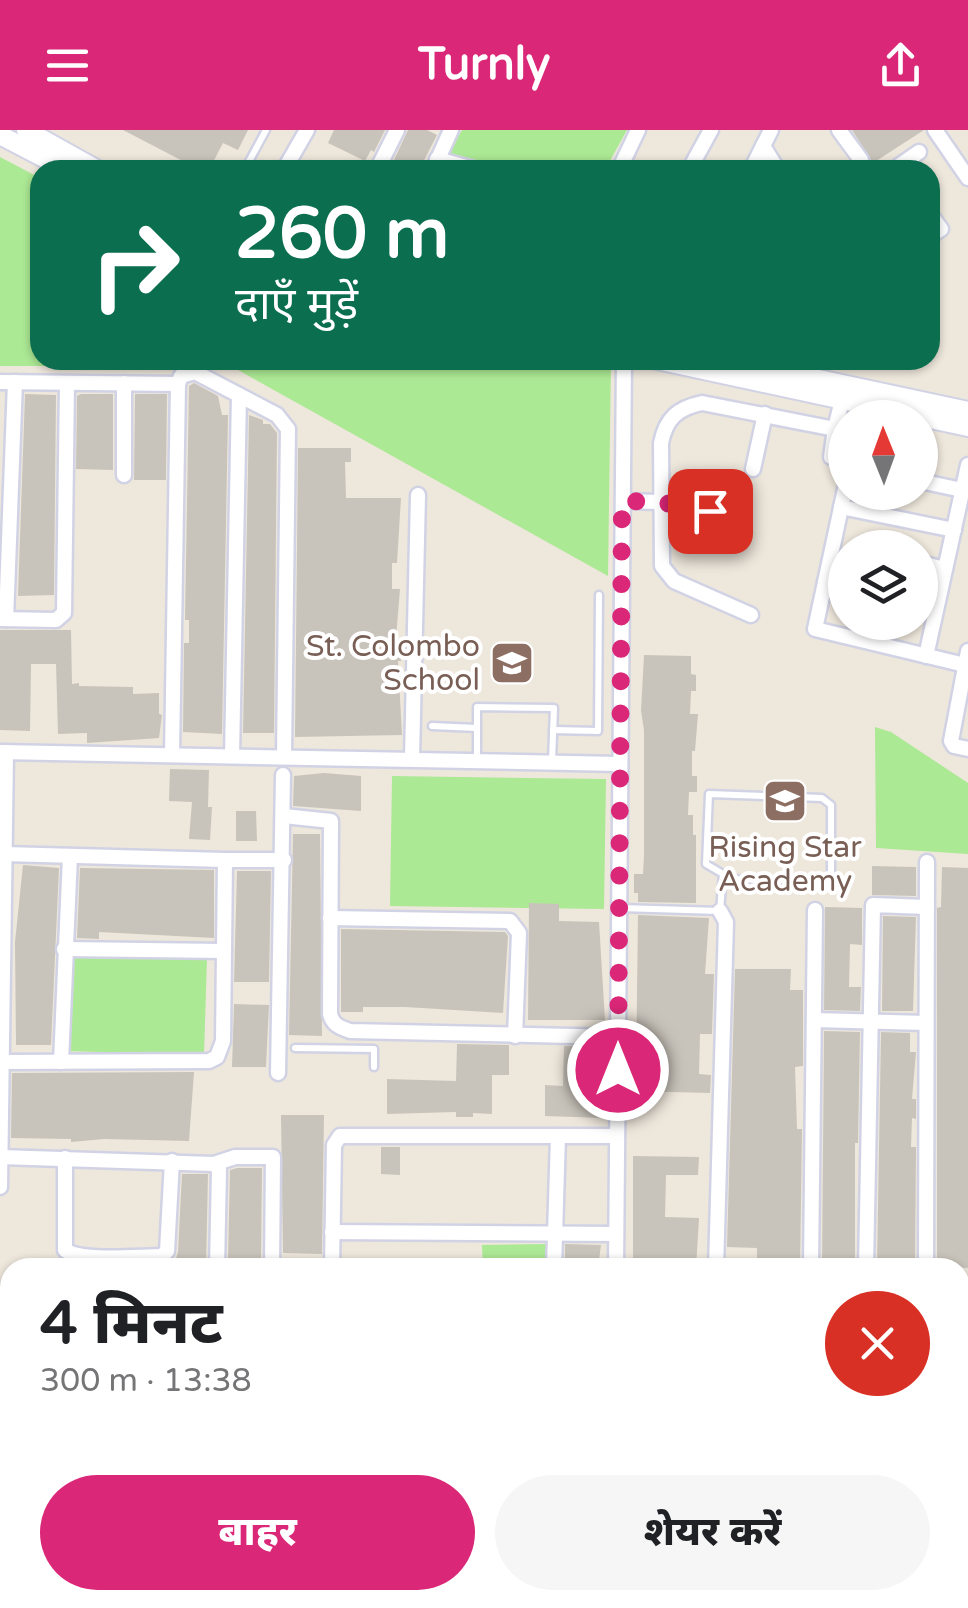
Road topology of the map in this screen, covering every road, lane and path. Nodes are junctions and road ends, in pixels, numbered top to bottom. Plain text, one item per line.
1 (26, 130) edge
2 (266, 130) edge
3 (307, 130) edge
4 (396, 130) edge
5 (451, 130) edge
6 (638, 130) edge
7 (711, 130) edge
8 (771, 130) edge
9 (839, 130) edge
10 (935, 130) edge
11 (0, 135) edge
12 (50, 136) edge
13 (763, 146) junction
14 (919, 152) dead end
15 (48, 160) edge
16 (84, 160) edge
17 (250, 160) edge
18 (290, 160) edge
19 (382, 160) edge
20 (437, 160) edge
21 (624, 160) edge
22 (695, 160) edge
23 (756, 160) edge
24 (772, 160) edge
25 (861, 160) edge
26 (909, 160) edge
27 (968, 178) edge
28 (624, 370) edge
29 (702, 370) edge
30 (812, 370) edge
31 (8, 382) edge
32 (68, 383) junction
33 (124, 384) junction
34 (178, 384) junction
35 (240, 396) junction
36 (842, 400) edge
37 (968, 411) edge
38 (766, 414) junction
39 (938, 422) edge
40 (828, 427) edge
41 (968, 427) edge
42 (968, 466) edge
43 (752, 469) dead end
44 (124, 475) dead end
45 (938, 485) edge
46 (962, 490) junction
47 (418, 495) dead end
48 (622, 501) junction
49 (660, 502) junction
50 (851, 510) edge
51 (710, 511) dead end
52 (954, 530) junction
53 (938, 567) edge
54 (945, 569) junction
55 (828, 574) edge
56 (825, 582) junction
57 (828, 583) edge
58 (598, 595) dead end
59 (938, 602) edge
60 (622, 606) junction
61 (598, 607) junction
62 (750, 616) dead end
63 (3, 620) edge
64 (930, 640) edge
65 (926, 656) junction
66 (967, 658) edge
67 (598, 683) junction
68 (621, 684) junction
69 (963, 699) edge
70 (432, 726) dead end
71 (477, 728) junction
72 (553, 730) junction
73 (968, 748) edge
74 (3, 752) edge
75 (172, 755) junction
76 (232, 756) junction
77 (284, 756) junction
78 (412, 759) junction
79 (477, 760) junction
80 (552, 762) junction
81 (620, 764) junction
82 (284, 776) joint
83 (284, 816) junction
84 (4, 854) junction
85 (70, 856) junction
86 (225, 860) junction
87 (284, 860) junction
88 (927, 862) dead end
89 (724, 880) junction
90 (927, 907) junction
91 (619, 908) junction
92 (815, 910) dead end
93 (720, 911) junction
94 (330, 918) junction
95 (2, 932) edge
96 (64, 949) junction
97 (224, 951) junction
98 (814, 1020) junction
99 (870, 1021) junction
100 (926, 1023) junction
101 (342, 1028) junction
102 (515, 1036) junction
103 (618, 1036) junction
104 (295, 1048) dead end
105 (343, 1049) junction
106 (2, 1062) edge
107 (60, 1062) junction
108 (374, 1067) dead end
109 (278, 1073) dead end
110 (558, 1136) junction
111 (617, 1136) junction
112 (0, 1157) edge
113 (65, 1158) junction
114 (172, 1162) junction
115 (214, 1164) junction
116 (0, 1187) edge
117 (332, 1232) junction
118 (554, 1233) junction
119 (616, 1234) junction
120 (86, 1258) edge
121 (166, 1258) edge
122 (218, 1258) edge
123 (272, 1258) edge
124 (332, 1258) edge
125 (554, 1258) edge
126 (616, 1258) edge
127 (716, 1258) edge
128 (810, 1258) edge
129 (866, 1258) edge
130 (926, 1258) edge

1 - 12 street
2 - 17 lane
3 - 18 street
4 - 19 street
5 - 20 street
6 - 21 street
7 - 22 street
8 - 13 street
9 - 25 street
10 - 27 street
11 - 15 street
12 - 16 street
13 - 23 street
13 - 24 street
14 - 26 street
28 - 48 street
29 - 36 street
30 - 37 street
31 - 32 street
31 - 63 street
32 - 33 street
32 - 63 street
33 - 34 street
33 - 44 street
34 - 35 street
34 - 75 street
35 - 76 street
35 - 77 street
38 - 40 street
38 - 43 street
38 - 49 street
39 - 41 street
42 - 46 street
45 - 46 street
46 - 52 street
47 - 78 street
48 - 49 street
48 - 60 street
49 - 51 street
49 - 62 street
50 - 52 street
52 - 54 street
53 - 54 street
54 - 59 street
55 - 56 street
56 - 57 street
56 - 65 street
58 - 61 lane
60 - 61 lane
60 - 68 street
61 - 67 lane
64 - 65 street
65 - 66 street
66 - 69 street
67 - 68 lane
67 - 72 lane
68 - 81 street
69 - 73 street
70 - 71 lane
71 - 72 lane
71 - 79 lane
72 - 80 lane
74 - 75 street
74 - 84 street
75 - 76 street
76 - 77 street
77 - 78 street
77 - 82 lane
78 - 79 street
79 - 80 street
80 - 81 street
81 - 91 street
82 - 83 street
83 - 87 street
83 - 94 street
84 - 85 street
84 - 95 street
85 - 86 street
85 - 96 street
86 - 87 street
86 - 97 street
87 - 109 street
88 - 90 street
89 - 89 lane
89 - 93 lane
90 - 99 street
90 - 100 street
91 - 93 lane
91 - 103 street
92 - 98 street
93 - 127 street
94 - 101 street
94 - 102 street
95 - 106 street
96 - 97 street
96 - 107 street
97 - 107 street
98 - 99 street
98 - 128 street
99 - 100 street
99 - 129 street
100 - 130 street
101 - 102 street
101 - 105 lane
102 - 103 street
103 - 111 street
104 - 105 lane
105 - 108 lane
106 - 107 street
106 - 112 street
110 - 111 street
110 - 117 street
110 - 118 street
111 - 119 street
112 - 113 street
112 - 116 street
113 - 114 street
113 - 120 street
114 - 115 street
114 - 121 street
115 - 122 street
115 - 123 street
117 - 118 street
117 - 124 street
118 - 119 street
118 - 125 street
119 - 126 street

